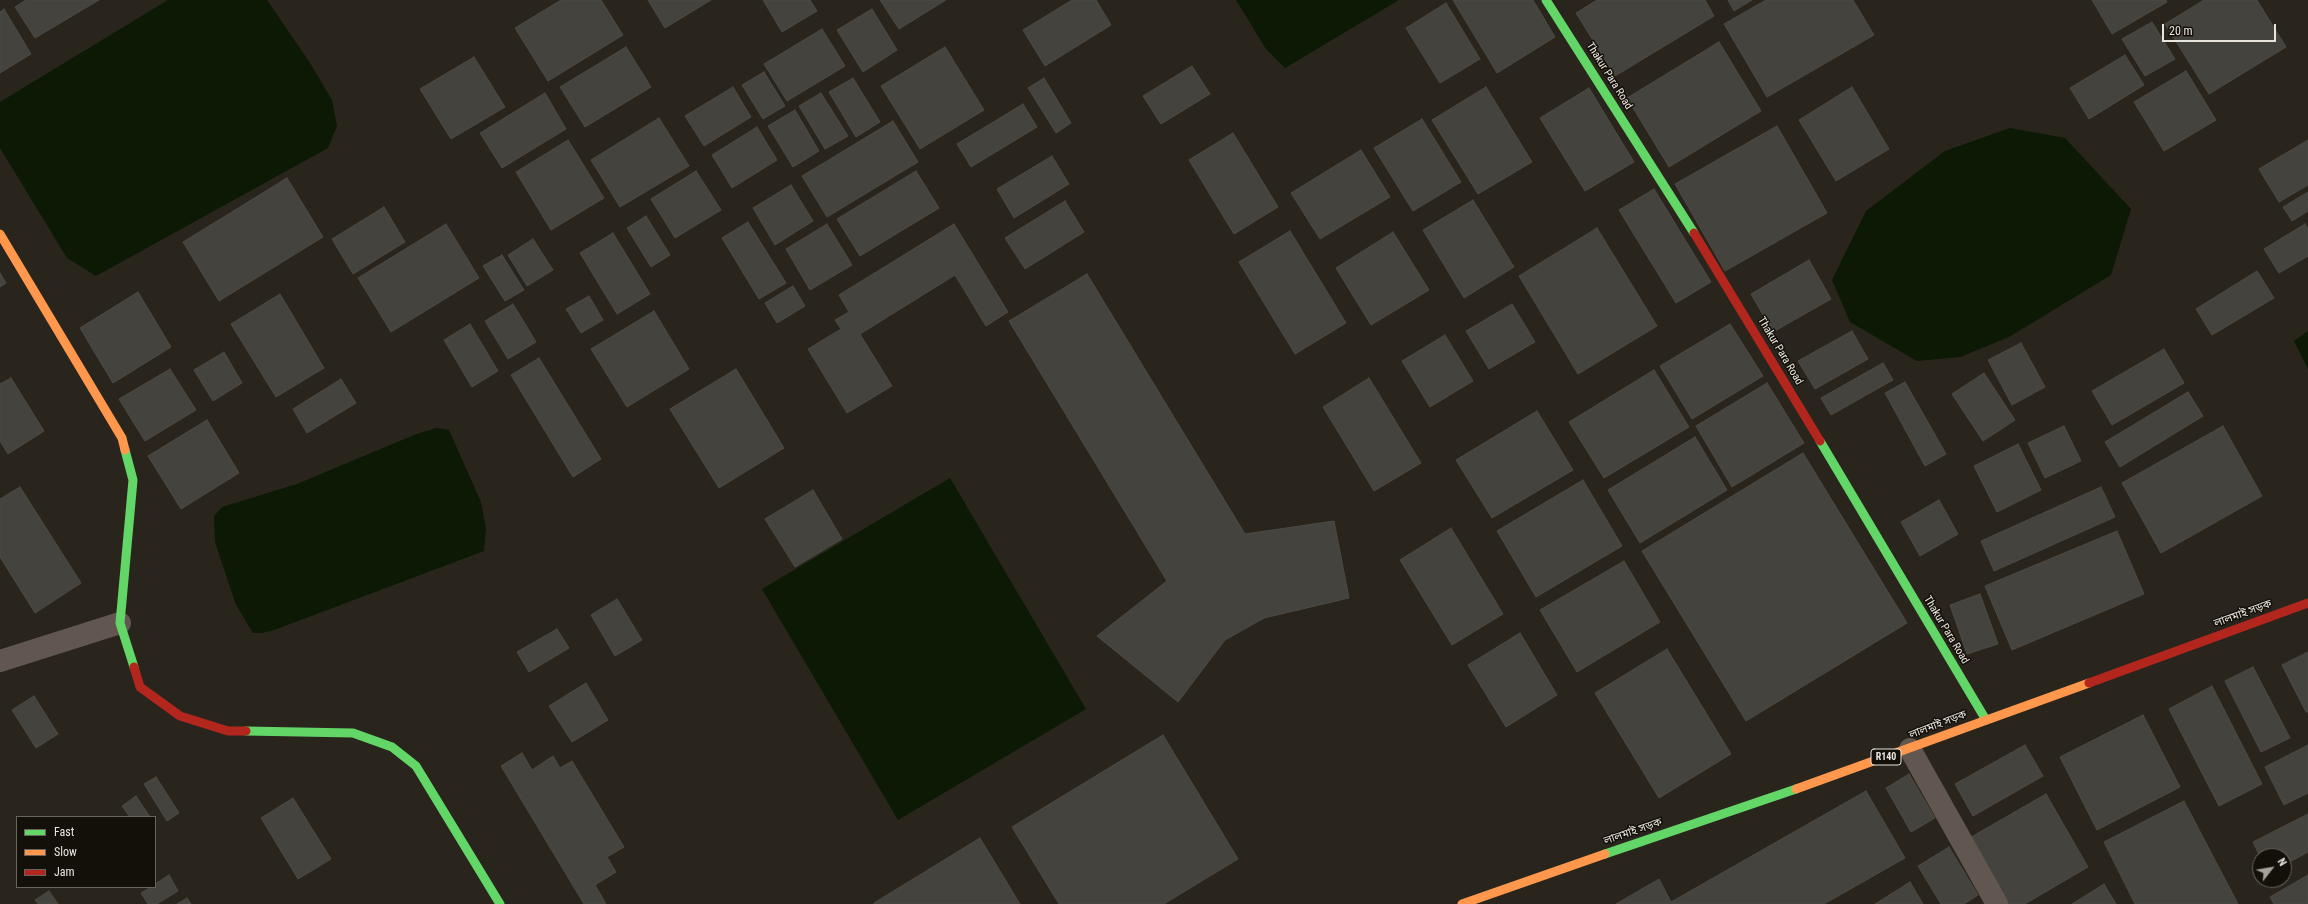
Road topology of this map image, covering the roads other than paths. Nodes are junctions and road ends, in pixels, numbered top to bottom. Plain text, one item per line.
1 (1546, 0) edge
2 (0, 234) edge
3 (2308, 603) edge
4 (120, 623) junction
5 (0, 660) edge
6 (1986, 720) junction
7 (1910, 748) junction
8 (500, 904) edge
9 (1462, 904) edge
10 (1997, 904) edge

1 - 6 street, Thakur Para Road
2 - 4 street
3 - 6 street, লালমাই সড়ক / R140
4 - 5 street
4 - 8 street
6 - 7 street, লালমাই সড়ক / R140
7 - 9 street, লালমাই সড়ক / R140
7 - 10 street

